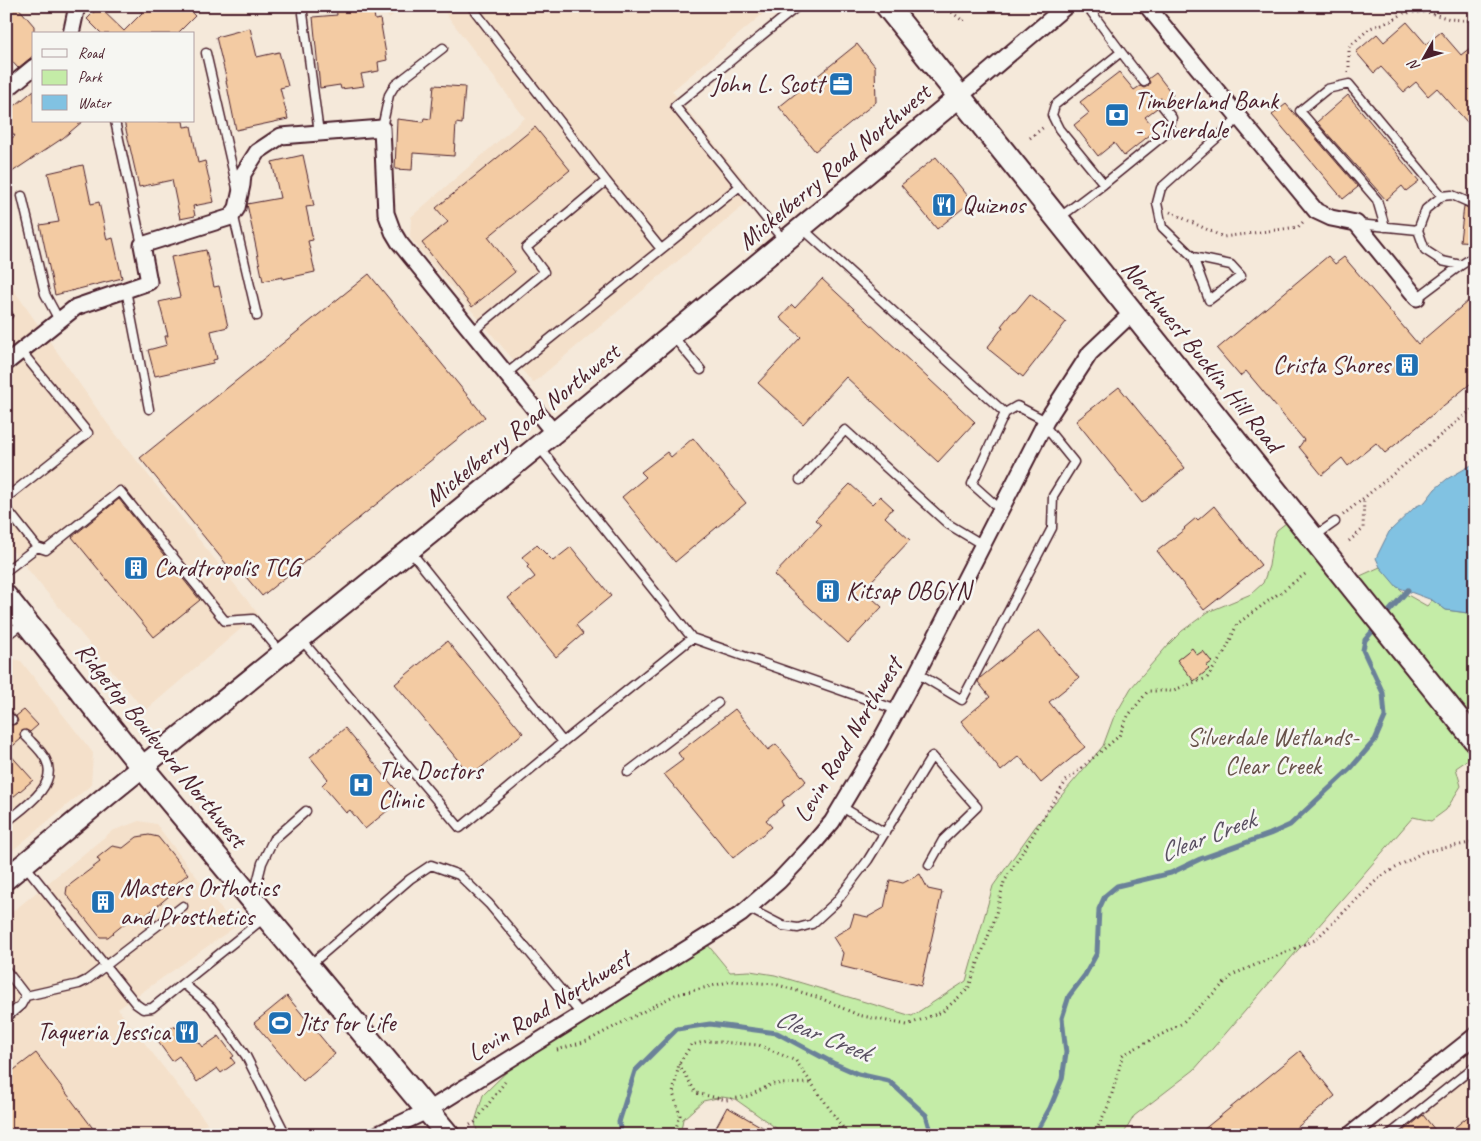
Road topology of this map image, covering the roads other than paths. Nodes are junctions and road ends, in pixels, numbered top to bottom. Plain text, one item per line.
1 (76, 6) edge
2 (302, 6) edge
3 (471, 6) edge
4 (798, 6) edge
5 (887, 6) edge
6 (1066, 6) edge
7 (1087, 6) edge
8 (1147, 6) edge
9 (71, 32) edge
10 (443, 48) dead end
11 (1121, 52) junction
12 (206, 53) dead end
13 (32, 69) edge
14 (1144, 82) dead end
15 (6, 90) edge
16 (959, 97) junction
17 (1161, 104) dead end
18 (1239, 118) junction
19 (115, 122) edge
20 (382, 128) junction
21 (319, 133) junction
22 (606, 181) junction
23 (1104, 184) junction
24 (740, 186) junction
25 (22, 196) dead end
26 (1442, 196) junction
27 (240, 198) junction
28 (1475, 205) edge
29 (234, 213) junction
30 (1057, 219) junction
31 (1356, 223) junction
32 (1385, 227) junction
33 (802, 228) junction
34 (1418, 230) junction
35 (785, 242) junction
36 (142, 245) junction
37 (661, 249) junction
38 (1475, 253) edge
39 (1193, 257) junction
40 (1461, 265) junction
41 (126, 290) junction
42 (1417, 298) joint
43 (1132, 313) junction
44 (257, 316) dead end
45 (59, 320) junction
46 (472, 332) junction
47 (672, 335) junction
48 (21, 351) junction
49 (6, 363) edge
50 (700, 370) dead end
51 (506, 374) junction
52 (149, 409) dead end
53 (1005, 413) junction
54 (1045, 423) junction
55 (554, 433) junction
56 (538, 446) junction
57 (800, 480) dead end
58 (6, 498) edge
59 (6, 508) edge
60 (1001, 510) junction
61 (1334, 522) road end
62 (1314, 538) junction
63 (983, 545) junction
64 (37, 547) junction
65 (410, 550) junction
66 (6, 572) edge
67 (6, 597) edge
68 (26, 621) junction
69 (6, 636) edge
70 (692, 638) junction
71 (301, 639) junction
72 (282, 654) junction
73 (917, 674) junction
74 (718, 703) dead end
75 (897, 710) junction
76 (25, 736) dead end
77 (1475, 740) edge
78 (563, 742) junction
79 (142, 767) junction
80 (628, 772) dead end
81 (842, 807) junction
82 (306, 812) dead end
83 (6, 822) edge
84 (885, 833) junction
85 (24, 864) junction
86 (929, 865) dead end
87 (6, 879) edge
88 (183, 906) dead end
89 (748, 908) junction
90 (259, 909) junction
91 (105, 965) junction
92 (308, 967) junction
93 (6, 970) edge
94 (184, 984) junction
95 (26, 996) junction
96 (582, 1014) junction
97 (6, 1018) edge
98 (1475, 1036) edge
99 (1475, 1066) edge
100 (426, 1111) junction
101 (286, 1135) edge
102 (376, 1135) edge
103 (448, 1135) edge
104 (1350, 1135) edge
105 (1389, 1135) edge

1 - 9 street
2 - 21 lane
3 - 22 lane
4 - 24 lane
5 - 16 main road, Northwest Bucklin Hill Road
6 - 16 street, Mickelberry Road Northwest
7 - 11 lane
8 - 18 street
10 - 20 lane
11 - 14 lane
11 - 23 lane
12 - 27 lane
13 - 15 street
16 - 30 main road, Northwest Bucklin Hill Road
16 - 33 street, Mickelberry Road Northwest
17 - 23 lane
18 - 31 street
18 - 39 lane
19 - 36 lane
20 - 21 street
20 - 46 street
21 - 27 street
22 - 37 lane
22 - 46 lane
23 - 30 lane
24 - 35 lane
24 - 37 lane
25 - 45 lane
26 - 28 lane
26 - 32 lane
26 - 34 lane
27 - 29 street
29 - 36 street
29 - 44 lane
30 - 43 main road, Northwest Bucklin Hill Road
31 - 32 lane
31 - 42 street
32 - 34 lane
33 - 35 street, Mickelberry Road Northwest
33 - 53 lane
34 - 40 lane
35 - 47 street, Mickelberry Road Northwest
36 - 41 street
37 - 51 lane
38 - 40 lane
39 - 39 lane
40 - 42 lane
41 - 45 street
41 - 52 lane
43 - 54 street, Levin Road Northwest
43 - 62 main road, Northwest Bucklin Hill Road
45 - 48 street
46 - 51 street
47 - 50 lane
47 - 55 street, Mickelberry Road Northwest
48 - 49 street
48 - 58 lane
51 - 55 street
53 - 54 lane
53 - 60 lane
54 - 60 street, Levin Road Northwest
54 - 73 lane
55 - 56 street, Mickelberry Road Northwest
56 - 65 street, Mickelberry Road Northwest
56 - 70 lane
57 - 63 lane
59 - 64 lane
60 - 63 street, Levin Road Northwest
61 - 62 lane
62 - 77 main road, Northwest Bucklin Hill Road
63 - 73 street, Levin Road Northwest
64 - 66 lane
64 - 72 lane
65 - 71 street, Mickelberry Road Northwest
65 - 78 lane
67 - 68 main road, Ridgetop Boulevard Northwest
68 - 69 lane
68 - 79 main road, Ridgetop Boulevard Northwest
70 - 75 lane
70 - 78 lane
71 - 72 street, Mickelberry Road Northwest
71 - 78 lane
72 - 79 street, Mickelberry Road Northwest
73 - 75 street, Levin Road Northwest
74 - 80 lane
75 - 81 street, Levin Road Northwest
76 - 83 lane
79 - 85 street, Mickelberry Road Northwest
79 - 90 main road, Ridgetop Boulevard Northwest
81 - 84 lane
81 - 89 street, Levin Road Northwest
82 - 90 lane
84 - 86 lane
84 - 89 lane
85 - 87 street, Mickelberry Road Northwest
85 - 91 lane
88 - 91 lane
89 - 96 street, Levin Road Northwest
90 - 92 main road, Ridgetop Boulevard Northwest
90 - 94 lane
91 - 94 lane
91 - 95 lane
92 - 96 lane
92 - 100 main road, Ridgetop Boulevard Northwest
93 - 95 lane
94 - 101 lane
95 - 97 lane
96 - 100 street, Levin Road Northwest
98 - 104 street
99 - 105 lane
100 - 102 street, Levin Road Northwest
100 - 103 main road, Ridgetop Boulevard Northwest

